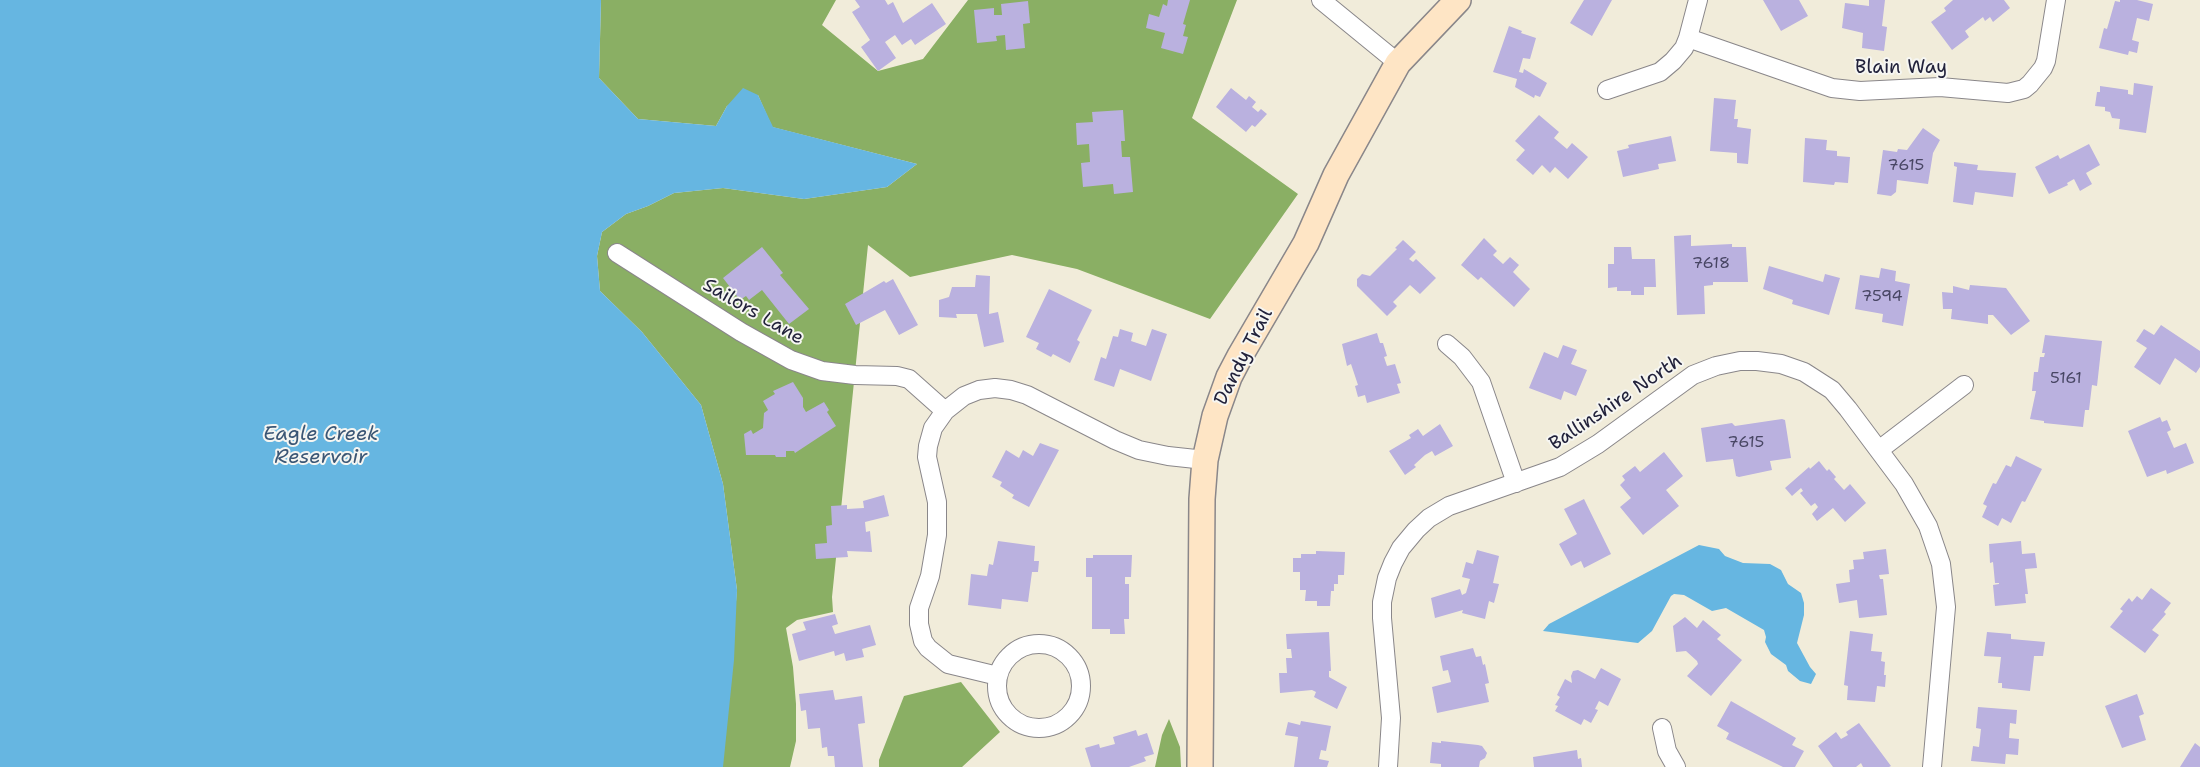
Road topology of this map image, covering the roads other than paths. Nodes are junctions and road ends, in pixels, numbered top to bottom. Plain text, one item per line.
1 (1321, 0) edge
2 (1458, 0) edge
3 (1698, 0) edge
4 (2056, 0) edge
5 (1688, 38) junction
6 (1398, 63) junction
7 (1607, 90) dead end
8 (617, 253) dead end
9 (1447, 344) dead end
10 (1964, 385) dead end
11 (945, 411) junction
12 (1879, 450) junction
13 (1205, 460) junction
14 (1516, 483) junction
15 (998, 676) junction
16 (1662, 728) dead end
17 (1200, 767) edge
18 (1388, 767) edge
19 (1676, 767) edge
20 (1932, 767) edge

1 - 6 street
2 - 6 street, Dandy Trail
3 - 5 street
4 - 5 street, Blain Way
5 - 7 street
6 - 13 street, Dandy Trail
8 - 11 street, Sailors Lane
9 - 14 street
10 - 12 street
11 - 13 street
11 - 15 street
12 - 14 street, Ballinshire North
12 - 20 street, Ballinshire North
13 - 17 street, Dandy Trail
14 - 18 street, Ballinshire North
15 - 15 street
16 - 19 street

